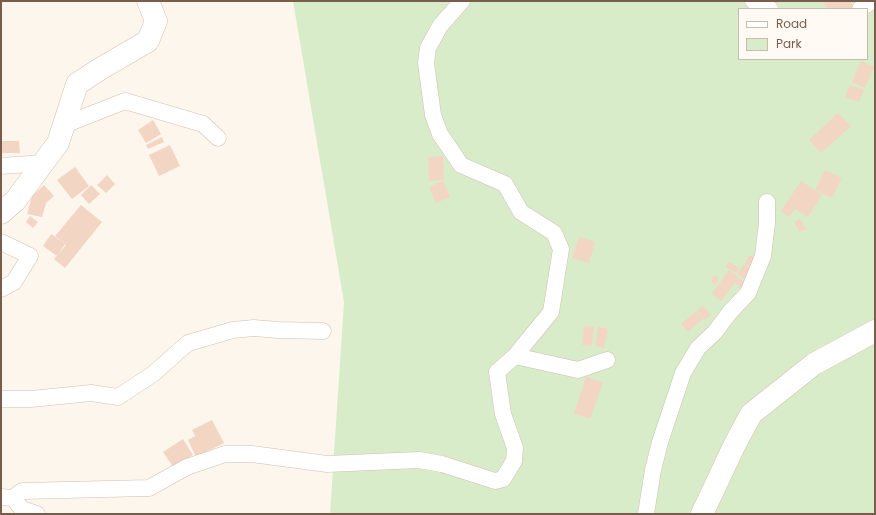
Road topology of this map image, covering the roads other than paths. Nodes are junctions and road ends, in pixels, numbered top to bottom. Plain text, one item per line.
1 (148, 1) edge
2 (462, 1) edge
3 (754, 1) edge
4 (872, 1) edge
5 (768, 8) edge
6 (862, 8) edge
7 (64, 125) junction
8 (218, 138) dead end
9 (44, 163) junction
10 (1, 166) edge
11 (767, 202) dead end
12 (1, 213) edge
13 (1, 242) edge
14 (1, 289) edge
15 (323, 331) dead end
16 (875, 331) edge
17 (515, 356) junction
18 (607, 360) dead end
19 (1, 399) edge
20 (7, 497) edge
21 (37, 514) edge
22 (646, 514) edge
23 (702, 514) edge

1 - 7 street
2 - 17 street
3 - 5 street
4 - 6 street
7 - 8 street
7 - 9 street
9 - 10 street
9 - 12 street
11 - 22 street
13 - 14 street
15 - 19 street
16 - 23 street
17 - 18 street
17 - 20 street
20 - 21 street

